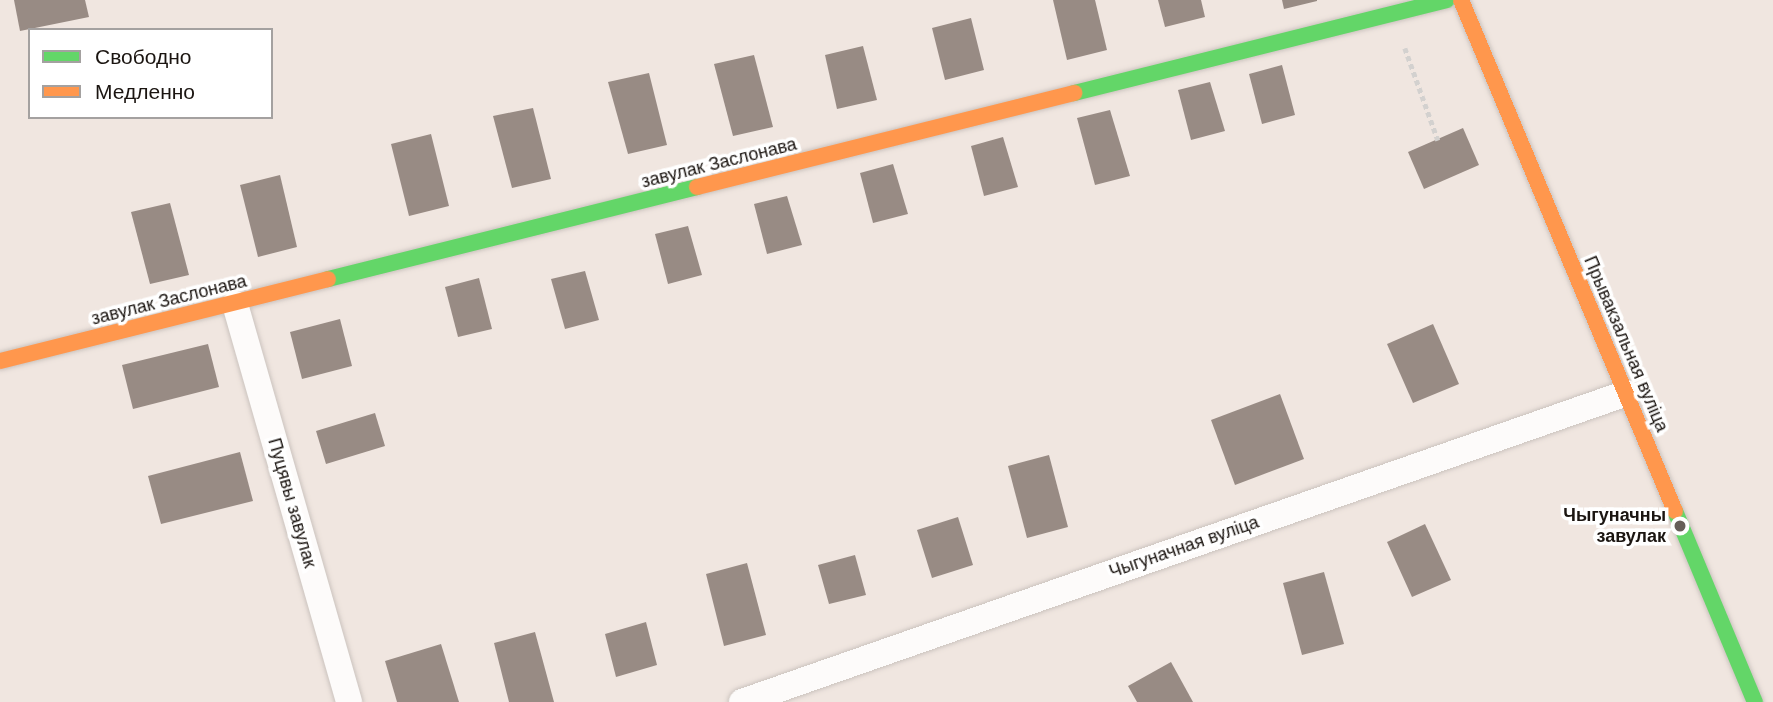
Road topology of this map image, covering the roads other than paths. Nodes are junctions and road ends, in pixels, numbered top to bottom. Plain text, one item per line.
1 (1447, 0) edge
2 (1461, 0) edge
3 (235, 304) junction
4 (0, 361) edge
5 (1627, 393) junction
6 (1748, 700) edge
7 (349, 702) edge
8 (742, 702) edge

1 - 3 street, завулак Заслонава
2 - 5 street, Прывакзальная вуліца
3 - 4 street, завулак Заслонава
3 - 7 street, Пуцявы завулак
5 - 6 street, Прывакзальная вуліца
5 - 8 street, Чыгуначная вуліца

